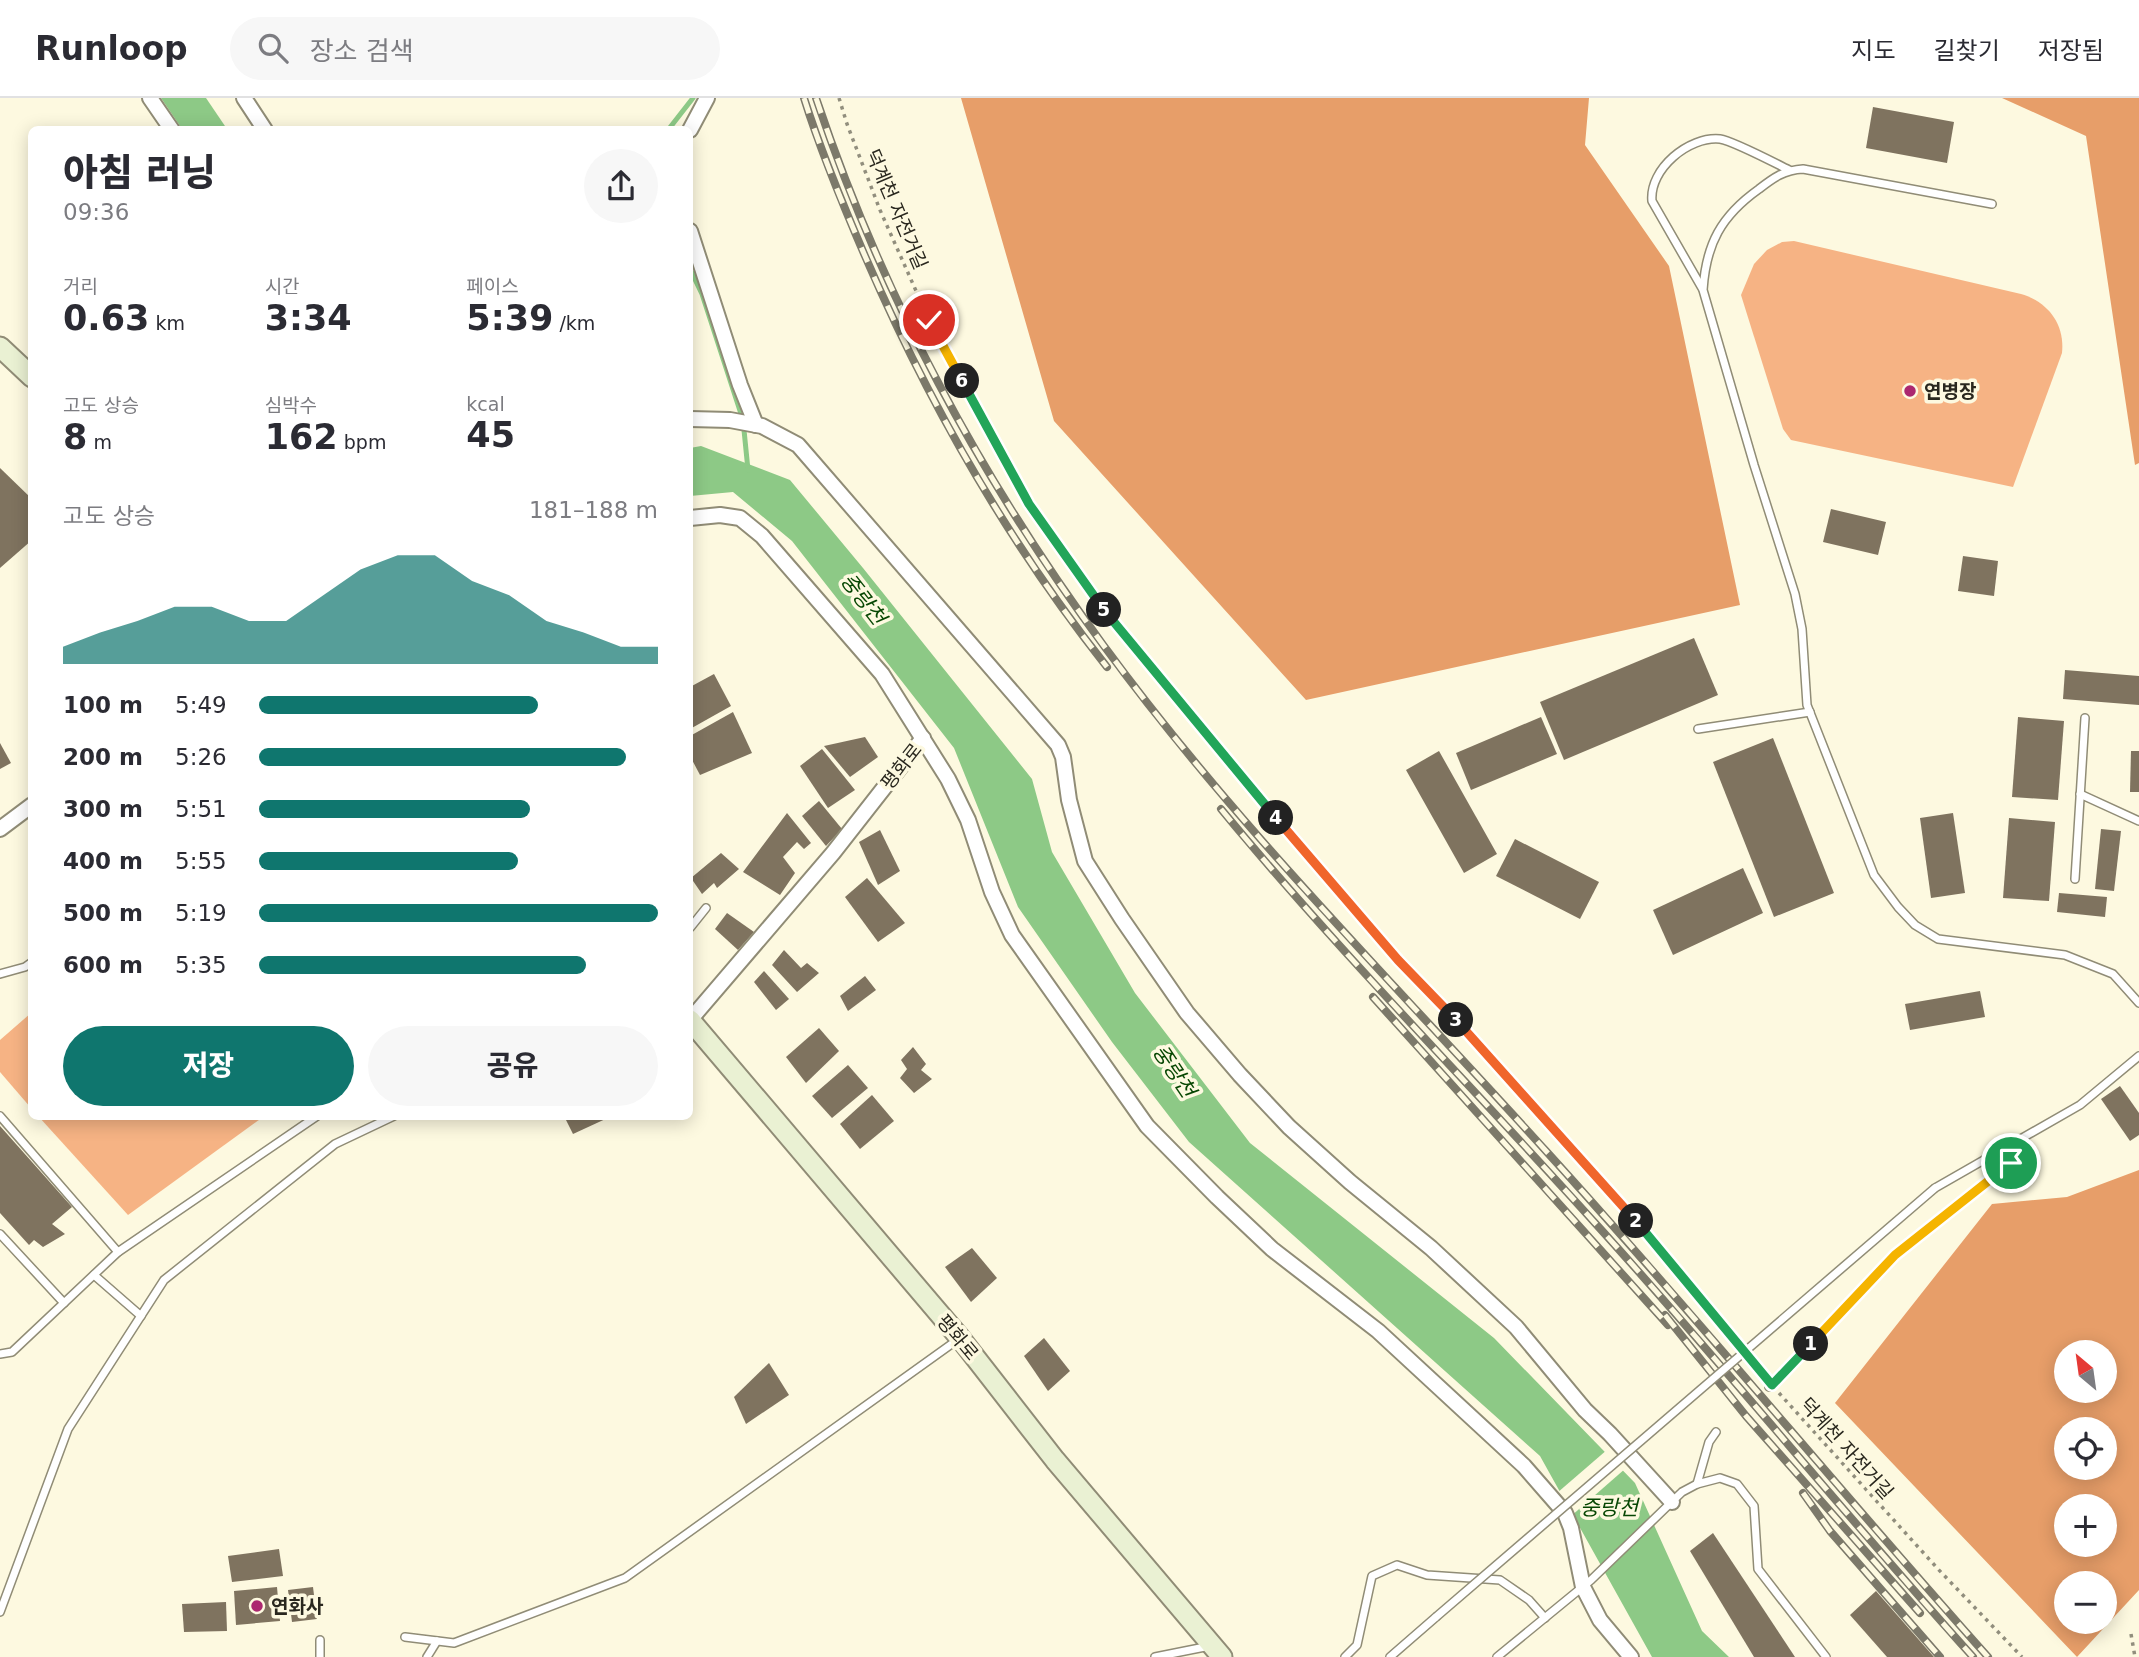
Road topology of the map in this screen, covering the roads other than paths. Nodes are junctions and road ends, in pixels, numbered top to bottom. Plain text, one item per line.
1 (150, 98) edge
2 (244, 98) edge
3 (707, 98) edge
4 (169, 126) edge
5 (262, 126) edge
6 (692, 126) edge
7 (1789, 170) junction
8 (1992, 204) dead end
9 (693, 240) edge
10 (1703, 290) junction
11 (0, 347) edge
12 (28, 373) edge
13 (693, 419) edge
14 (752, 424) junction
15 (693, 518) edge
16 (1810, 712) junction
17 (2085, 718) dead end
18 (1698, 729) dead end
19 (923, 738) junction
20 (2080, 794) junction
21 (28, 808) edge
22 (2139, 821) edge
23 (0, 830) edge
24 (2075, 879) dead end
25 (706, 908) dead end
26 (693, 924) edge
27 (28, 965) edge
28 (0, 974) edge
29 (2139, 1003) edge
30 (693, 1016) edge
31 (693, 1024) edge
32 (2139, 1056) edge
33 (0, 1116) edge
34 (311, 1120) edge
35 (386, 1120) edge
36 (2021, 1140) junction
37 (0, 1234) edge
38 (118, 1252) junction
39 (94, 1275) junction
40 (64, 1303) junction
41 (141, 1316) junction
42 (960, 1338) junction
43 (0, 1354) edge
44 (1771, 1386) road end
45 (1716, 1432) dead end
46 (1697, 1484) junction
47 (1668, 1506) junction
48 (1587, 1584) junction
49 (0, 1612) edge
50 (1545, 1618) junction
51 (405, 1637) dead end
52 (320, 1640) dead end
53 (437, 1641) junction
54 (1401, 1646) junction
55 (1216, 1651) edge
56 (320, 1657) edge
57 (427, 1657) edge
58 (1155, 1657) edge
59 (1345, 1657) edge
60 (1383, 1657) edge
61 (1390, 1657) edge
62 (1497, 1657) edge
63 (1631, 1657) edge
64 (1826, 1657) edge

1 - 4 street
2 - 5 street
3 - 6 street
7 - 8 lane
7 - 10 lane
7 - 10 lane
9 - 14 street
10 - 16 lane
11 - 12 main road
13 - 14 street
14 - 47 street
15 - 19 street
16 - 18 lane
16 - 29 lane
17 - 20 lane
19 - 30 street, 평화로
19 - 48 street
20 - 22 lane
20 - 24 lane
21 - 23 street
25 - 26 lane
27 - 28 lane
31 - 42 main road, 평화로
32 - 36 lane
33 - 38 lane
34 - 38 lane
35 - 41 lane
36 - 44 lane
36 - 54 lane, bridge
37 - 40 lane
38 - 39 lane
39 - 40 lane
39 - 41 lane
40 - 43 lane
41 - 49 lane
42 - 53 lane
42 - 55 main road, 평화로
45 - 46 lane
46 - 47 lane
46 - 64 lane
47 - 48 lane
48 - 50 lane
48 - 63 street
50 - 59 lane
50 - 62 lane
51 - 53 lane
52 - 56 lane
53 - 57 lane
54 - 60 lane
54 - 61 lane
55 - 58 lane

